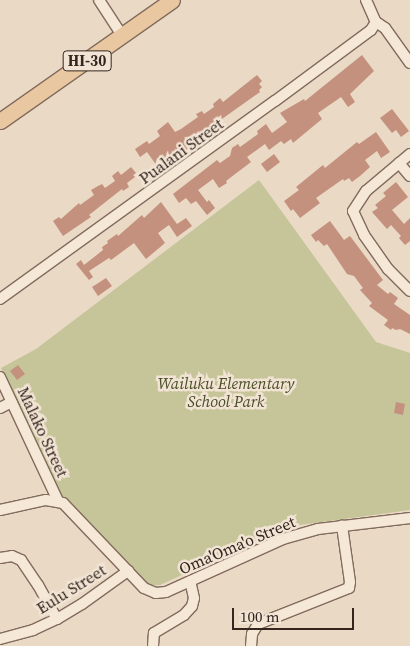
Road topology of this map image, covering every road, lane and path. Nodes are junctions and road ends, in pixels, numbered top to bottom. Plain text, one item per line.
1 (99, 0) edge
2 (172, 0) edge
3 (366, 0) edge
4 (376, 22) junction
5 (123, 36) junction
6 (410, 63) edge
7 (0, 121) edge
8 (410, 154) edge
9 (399, 163) junction
10 (410, 176) edge
11 (410, 291) edge
12 (0, 299) edge
13 (0, 377) edge
14 (12, 402) junction
15 (0, 408) edge
16 (58, 501) junction
17 (0, 510) edge
18 (410, 518) edge
19 (342, 526) junction
20 (0, 558) edge
21 (128, 571) junction
22 (190, 580) junction
23 (57, 619) junction
24 (0, 639) edge
25 (153, 646) edge
26 (251, 646) edge

1 - 5 street
2 - 5 main road, HI-30
3 - 4 street
4 - 6 street
4 - 12 street, Pualani Street
5 - 7 main road, HI-30
8 - 9 street
9 - 10 street
9 - 11 street
13 - 14 street, Malako Street
14 - 15 street
14 - 16 street, Malako Street
16 - 17 street
16 - 21 street
18 - 19 street, Oma'Oma'o Street
19 - 22 street, Oma'Oma'o Street
19 - 26 street
20 - 23 street
21 - 22 street, Oma'Oma'o Street
21 - 23 street, Eulu Street
22 - 25 street
23 - 24 street, Eulu Street

